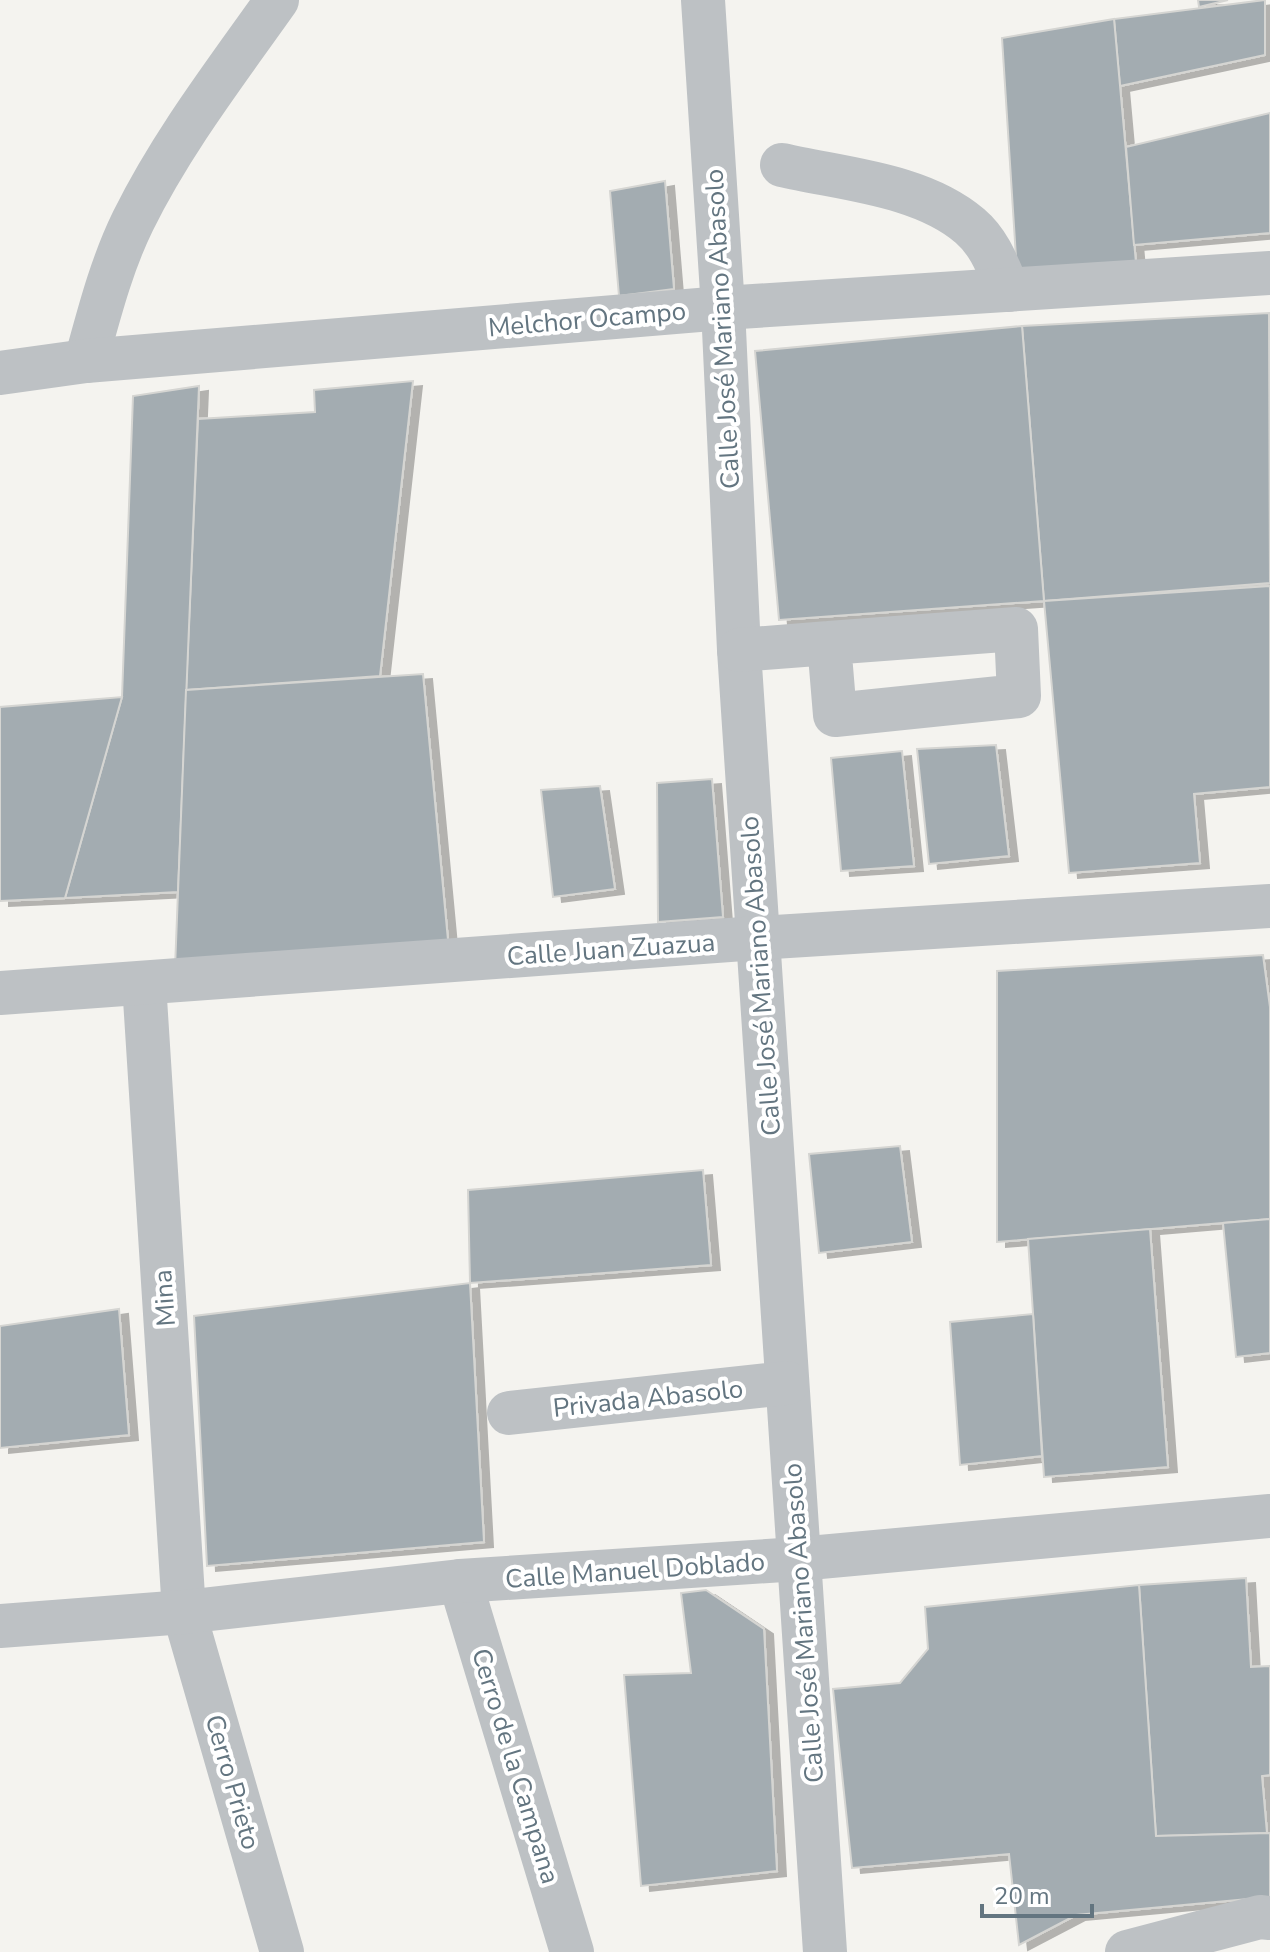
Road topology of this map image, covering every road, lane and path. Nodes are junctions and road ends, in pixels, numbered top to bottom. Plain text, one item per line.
1 (277, 0) edge
2 (703, 0) edge
3 (782, 165) dead end
4 (1270, 273) edge
5 (1008, 290) junction
6 (723, 308) junction
7 (86, 361) junction
8 (0, 373) edge
9 (829, 643) dead end
10 (739, 650) junction
11 (1270, 906) edge
12 (757, 938) junction
13 (144, 983) junction
14 (0, 993) edge
15 (787, 1383) junction
16 (509, 1413) dead end
17 (1270, 1516) edge
18 (798, 1559) junction
19 (460, 1581) junction
20 (184, 1612) junction
21 (0, 1626) edge
22 (1270, 1918) edge
23 (282, 1952) edge
24 (572, 1952) edge
25 (825, 1952) edge
26 (1127, 1952) edge

1 - 7 street
2 - 6 street, Calle José Mariano Abasolo
3 - 5 street
4 - 5 street, Melchor Ocampo
5 - 6 street, Melchor Ocampo
6 - 7 street, Melchor Ocampo
6 - 10 street, Calle José Mariano Abasolo
7 - 8 street, Melchor Ocampo
9 - 10 street
10 - 12 street, Calle José Mariano Abasolo
11 - 12 street, Calle Juan Zuazua
12 - 13 street, Calle Juan Zuazua
12 - 15 street, Calle José Mariano Abasolo
13 - 14 street, Calle Juan Zuazua
13 - 20 street, Mina
15 - 16 street, Privada Abasolo
15 - 18 street, Calle José Mariano Abasolo
17 - 18 street, Calle Manuel Doblado
18 - 19 street, Calle Manuel Doblado
18 - 25 street, Calle José Mariano Abasolo
19 - 20 street, Calle Manuel Doblado
19 - 24 street, Cerro de la Campana
20 - 21 street, Calle Manuel Doblado
20 - 23 street, Cerro Prieto
22 - 26 street

